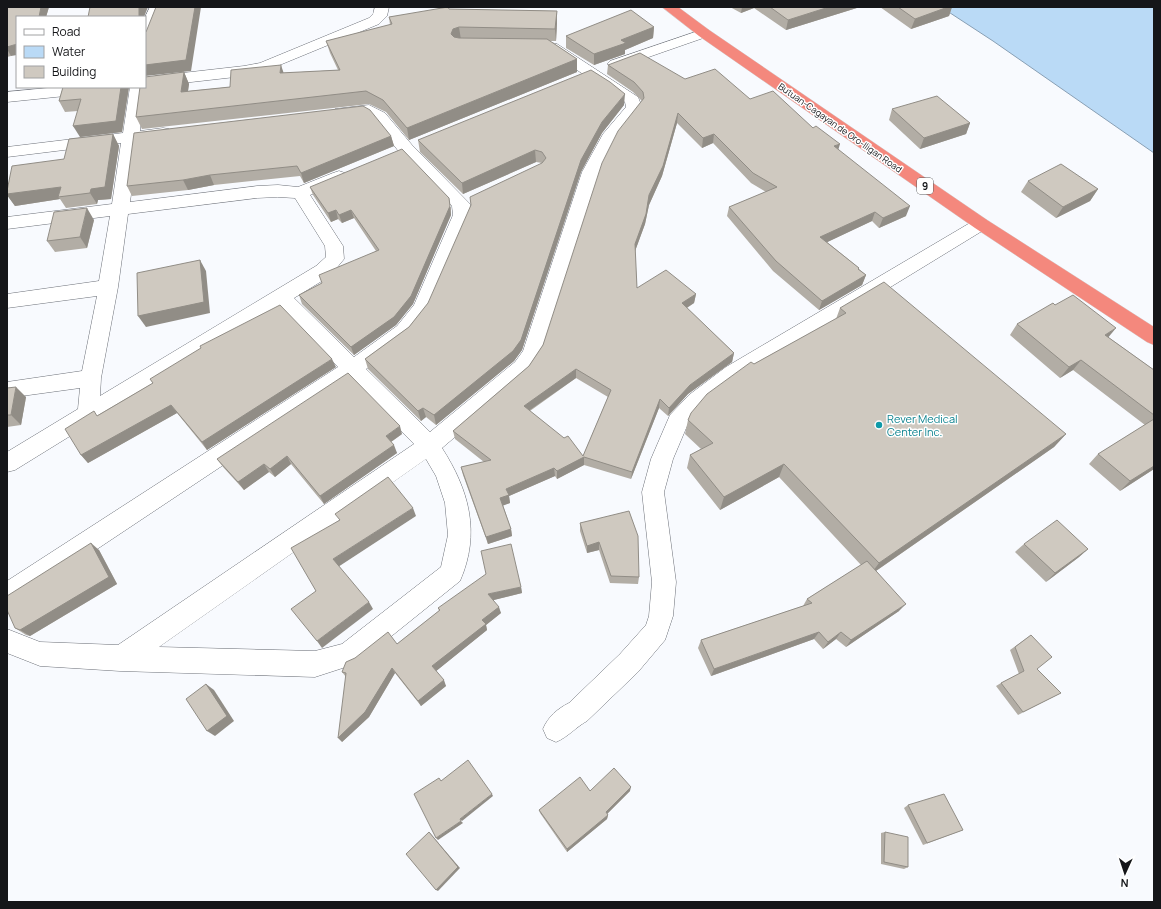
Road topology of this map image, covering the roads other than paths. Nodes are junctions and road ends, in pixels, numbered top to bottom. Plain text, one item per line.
1 (157, 7) edge
2 (382, 7) edge
3 (669, 7) edge
4 (697, 28) junction
5 (146, 36) edge
6 (532, 46) edge
7 (591, 72) junction
8 (569, 81) edge
9 (146, 83) edge
10 (94, 88) edge
11 (138, 88) edge
12 (7, 97) edge
13 (325, 114) edge
14 (177, 132) edge
15 (130, 137) junction
16 (7, 152) edge
17 (357, 170) edge
18 (300, 193) junction
19 (120, 208) junction
20 (7, 223) edge
21 (981, 224) junction
22 (108, 287) junction
23 (280, 297) junction
24 (7, 301) edge
25 (1154, 338) edge
26 (353, 368) junction
27 (91, 378) junction
28 (7, 390) edge
29 (88, 413) junction
30 (429, 445) junction
31 (7, 463) edge
32 (7, 595) edge
33 (7, 641) edge
34 (120, 658) junction
35 (556, 729) dead end

1 - 5 street
2 - 9 street
3 - 4 highway, Butuan-Cagayan de Oro-Iligan Road / 9
4 - 7 street
4 - 21 highway, Butuan-Cagayan de Oro-Iligan Road / 9
6 - 7 street
7 - 8 street
7 - 30 street
10 - 12 street
11 - 15 street
13 - 26 street
14 - 15 street
15 - 16 street
15 - 19 street
17 - 18 street
18 - 19 street
18 - 23 street
19 - 20 street
19 - 22 street
21 - 25 highway, Butuan-Cagayan de Oro-Iligan Road / 9
21 - 35 street
22 - 24 street
22 - 27 street
23 - 26 street
23 - 29 street
26 - 30 street
26 - 32 street
27 - 28 street
27 - 29 street
29 - 31 street
30 - 34 street
30 - 34 street
33 - 34 street

